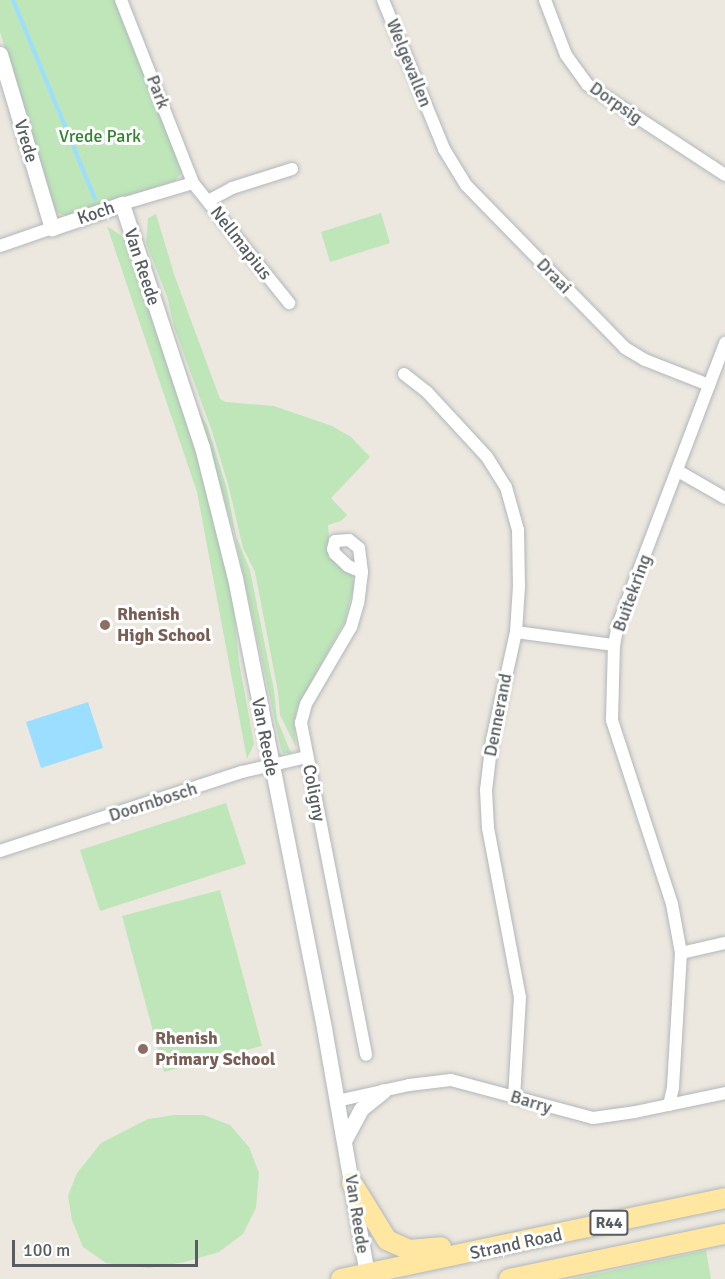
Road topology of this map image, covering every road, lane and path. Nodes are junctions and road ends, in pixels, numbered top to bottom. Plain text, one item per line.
1 (121, 0) edge
2 (383, 0) edge
3 (545, 0) edge
4 (0, 54) edge
5 (434, 126) joint
6 (292, 169) dead end
7 (725, 175) edge
8 (194, 183) junction
9 (208, 201) junction
10 (122, 204) junction
11 (52, 228) junction
12 (0, 246) edge
13 (289, 303) dead end
14 (725, 343) edge
15 (404, 374) dead end
16 (709, 385) junction
17 (678, 471) junction
18 (725, 498) edge
19 (362, 573) junction
20 (516, 632) junction
21 (614, 645) junction
22 (307, 757) junction
23 (271, 764) junction
24 (0, 851) edge
25 (725, 943) edge
26 (681, 953) junction
27 (366, 1055) dead end
28 (383, 1091) junction
29 (725, 1093) edge
30 (514, 1097) junction
31 (337, 1101) junction
32 (669, 1105) junction
33 (344, 1141) junction
34 (352, 1184) junction
35 (725, 1198) edge
36 (725, 1234) edge
37 (493, 1249) junction
38 (367, 1276) edge
39 (341, 1279) edge
40 (510, 1279) edge

1 - 8 street, Park
2 - 5 street, Welgevallen
3 - 7 street, Dorpsig
4 - 11 street, Vrede
5 - 16 street, Draai
6 - 9 street
8 - 9 street, Nellmapius
8 - 10 street, Koch
9 - 13 street, Nellmapius
10 - 11 street, Koch
10 - 23 street, Van Reede
11 - 12 street, Koch
14 - 16 street, Buitekring
15 - 20 street, Dennerand
16 - 17 street, Buitekring
17 - 18 street
17 - 21 street, Buitekring
19 - 19 street, Coligny
19 - 22 street, Coligny
20 - 21 street
20 - 30 street, Dennerand
21 - 26 street, Buitekring
22 - 23 street, Doornbosch
22 - 27 street, Coligny
23 - 24 street, Doornbosch
23 - 31 street, Van Reede
25 - 26 street
26 - 32 street, Buitekring
28 - 30 street, Barry
28 - 31 street, Barry
28 - 33 street
29 - 32 street, Barry
30 - 32 street, Barry
31 - 33 street, Van Reede
33 - 34 street, Van Reede
34 - 37 main road
34 - 38 street, Van Reede
35 - 37 main road, Strand Road / R44
36 - 40 main road, Strand Road / R44
37 - 38 main road, Strand Road / R44
38 - 39 main road, Strand Road / R44

